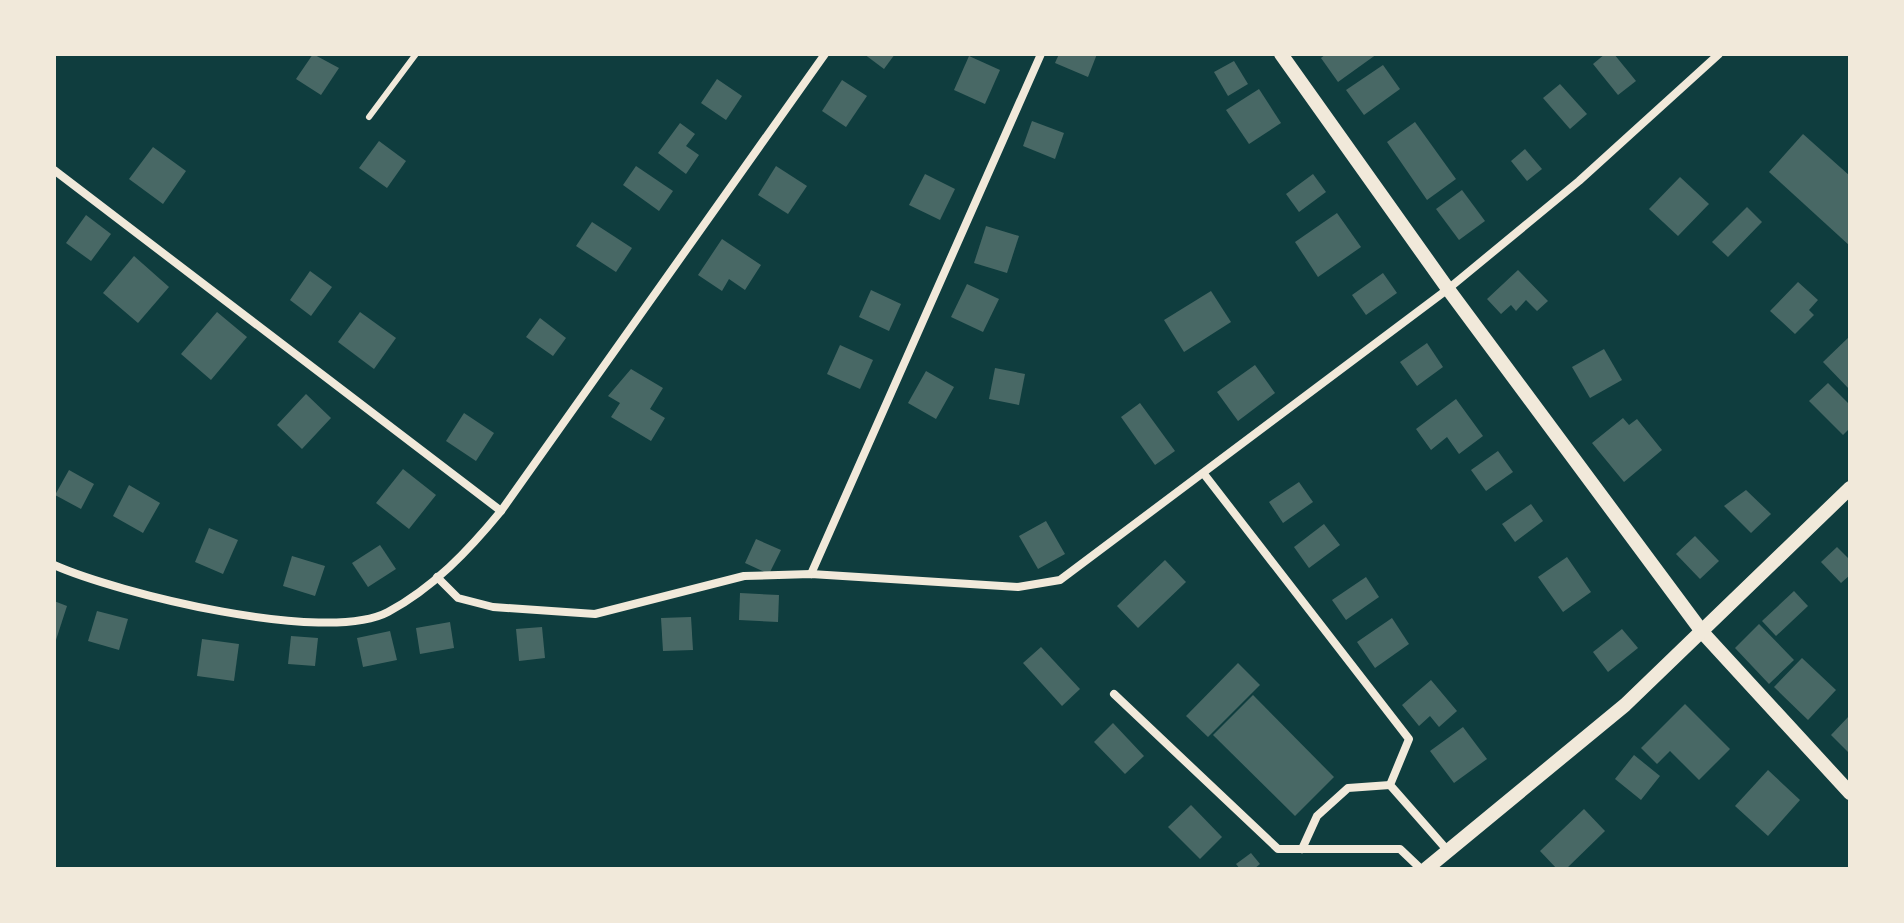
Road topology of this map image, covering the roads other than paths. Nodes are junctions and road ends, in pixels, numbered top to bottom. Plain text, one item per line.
1 (416, 54) edge
2 (825, 54) edge
3 (1041, 54) edge
4 (1281, 54) edge
5 (1719, 54) edge
6 (369, 117) dead end
7 (54, 170) edge
8 (1448, 289) junction
9 (1204, 474) junction
10 (1850, 488) edge
11 (501, 511) junction
12 (54, 565) edge
13 (811, 574) junction
14 (437, 577) junction
15 (1703, 633) junction
16 (1114, 694) dead end
17 (1390, 785) junction
18 (1850, 793) edge
19 (1302, 849) junction
20 (1448, 851) junction
21 (1423, 869) edge

1 - 6 lane
2 - 11 street
3 - 13 street
4 - 8 street
5 - 8 street
7 - 11 street
8 - 9 street
8 - 15 street
9 - 13 street
9 - 17 street
10 - 15 street
11 - 14 street
12 - 14 street
13 - 14 street
15 - 18 street
15 - 20 street
16 - 19 street
17 - 19 street
17 - 20 street
19 - 21 street
20 - 21 street

